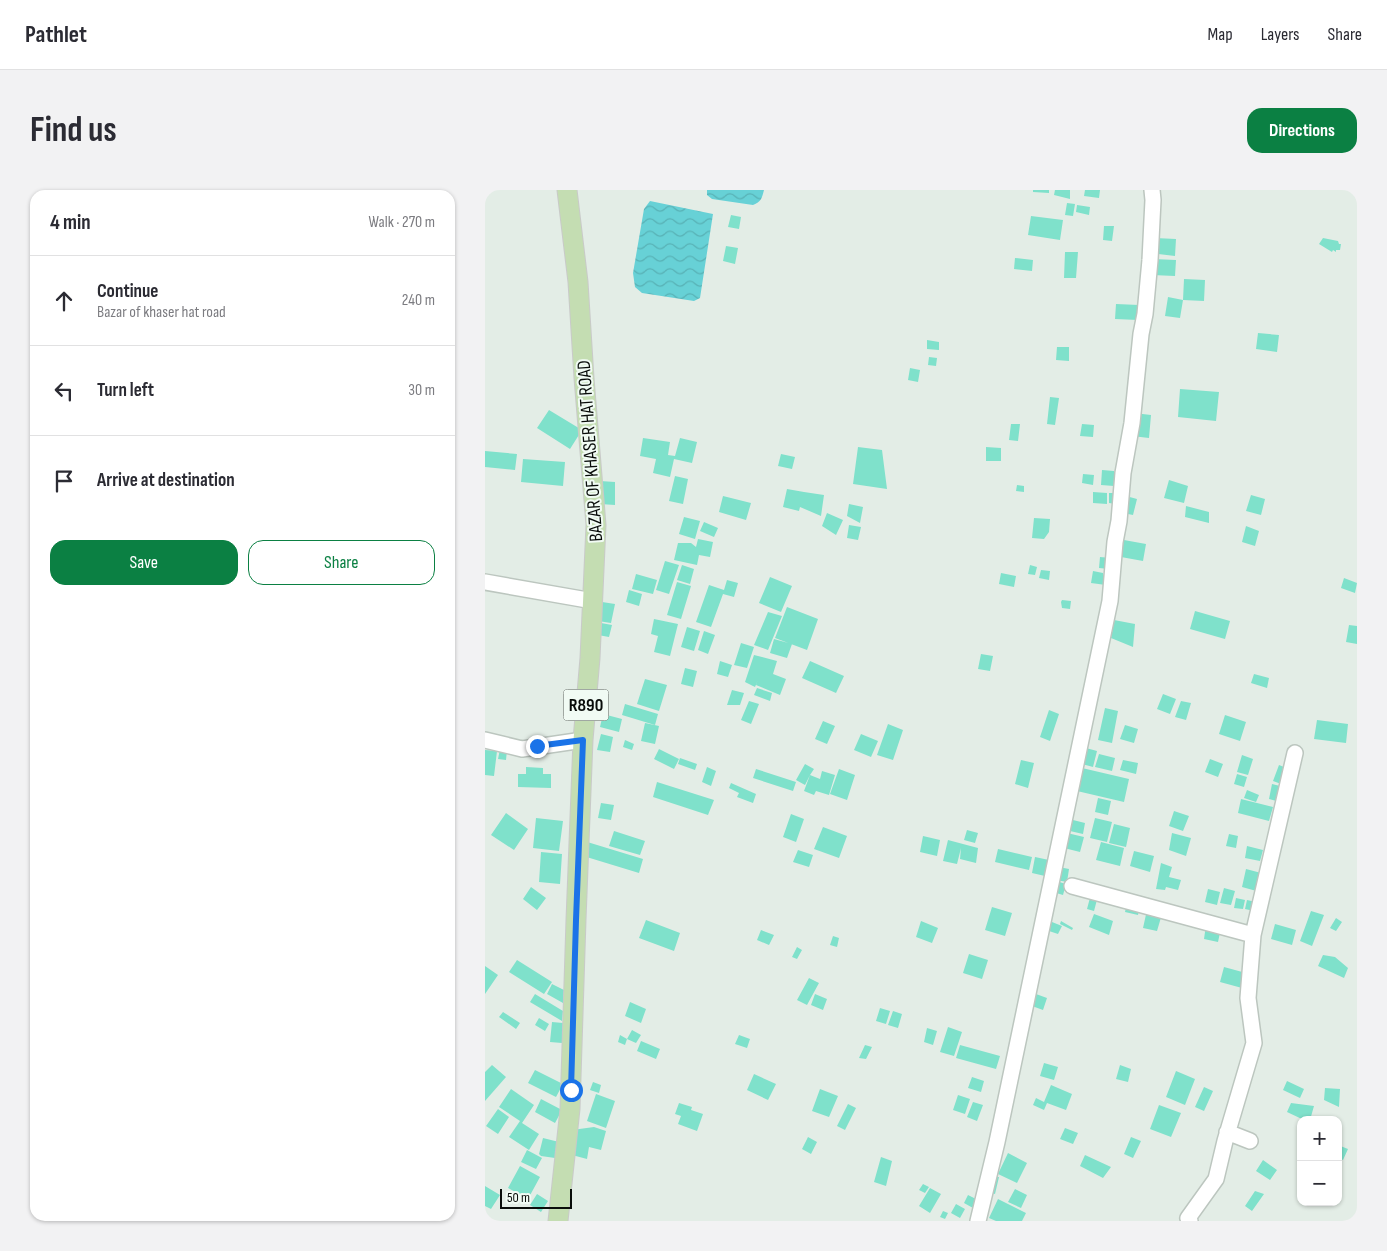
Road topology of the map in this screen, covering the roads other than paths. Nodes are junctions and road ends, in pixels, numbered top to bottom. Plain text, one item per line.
1 (567, 190) edge
2 (1152, 190) edge
3 (485, 582) edge
4 (593, 601) junction
5 (485, 740) edge
6 (583, 740) junction
7 (1295, 753) dead end
8 (1072, 886) dead end
9 (1253, 935) junction
10 (1227, 1132) junction
11 (1251, 1142) dead end
12 (558, 1221) edge
13 (978, 1221) edge
14 (1190, 1221) edge

1 - 4 main road, BAZAR OF KHASER HAT ROAD / R890
2 - 13 street
3 - 4 street
4 - 6 main road, BAZAR OF KHASER HAT ROAD / R890
5 - 6 street
6 - 12 main road, BAZAR OF KHASER HAT ROAD / R890
7 - 9 street
8 - 9 street
9 - 10 street
10 - 11 street
10 - 14 street

